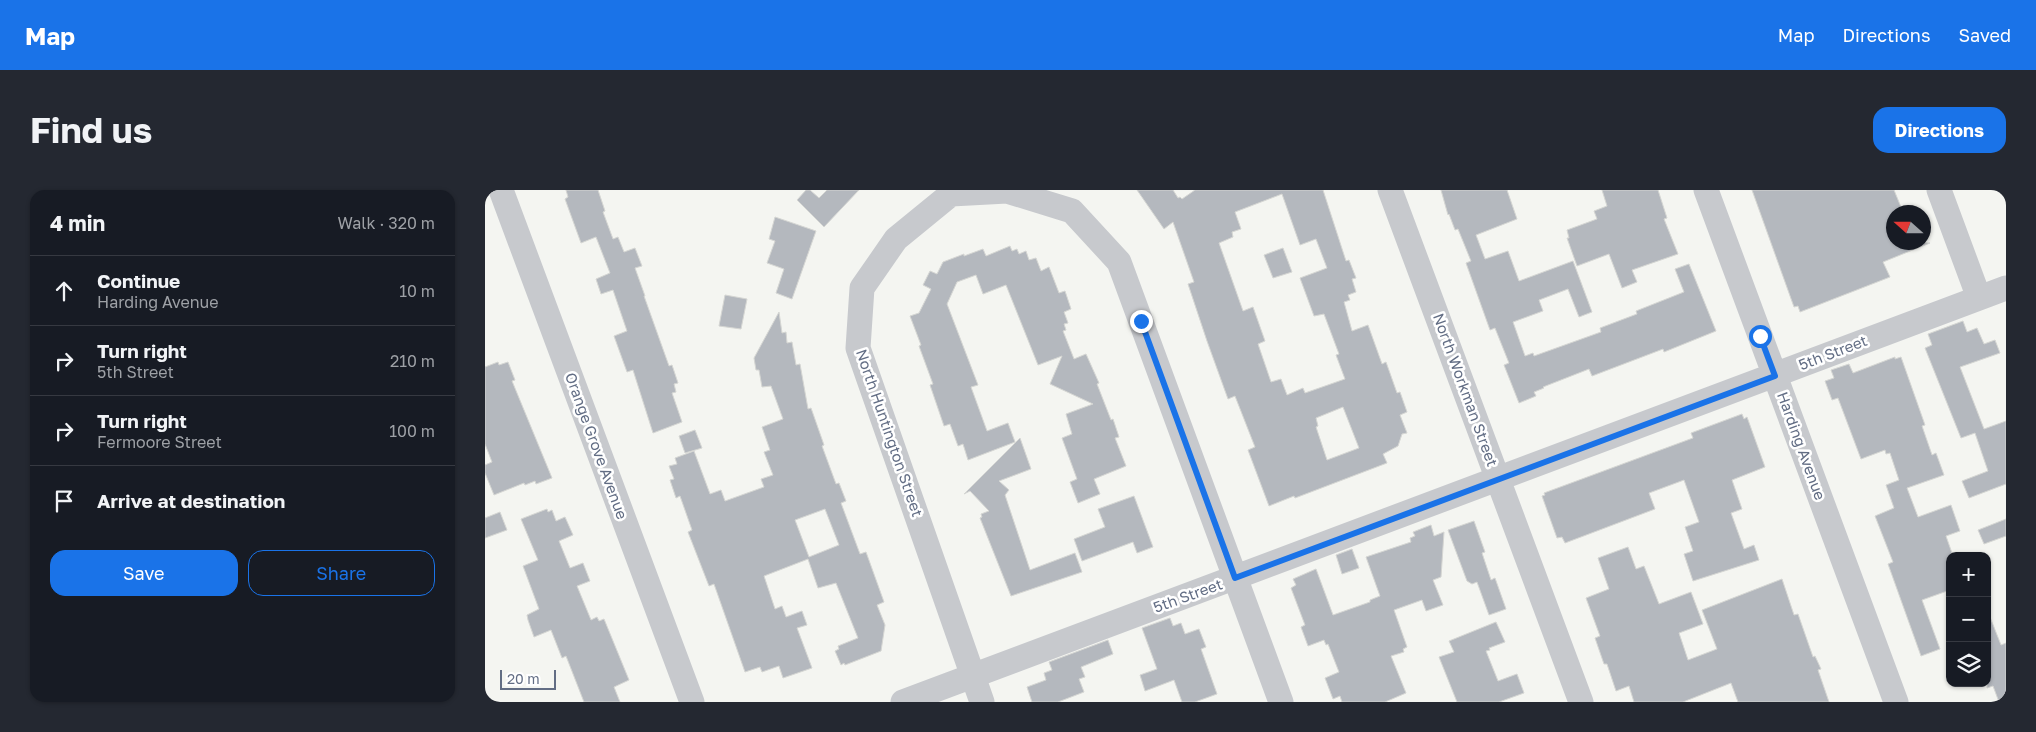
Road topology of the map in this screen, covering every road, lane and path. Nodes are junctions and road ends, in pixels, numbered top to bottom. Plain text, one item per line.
1 (501, 190) edge
2 (1390, 190) edge
3 (1705, 190) edge
4 (1939, 190) edge
5 (950, 192) edge
6 (2006, 288) edge
7 (1979, 298) junction
8 (1775, 376) junction
9 (1498, 479) junction
10 (1235, 578) junction
11 (972, 677) junction
12 (692, 702) edge
13 (903, 702) edge
14 (982, 702) edge
15 (1281, 702) edge
16 (1581, 702) edge
17 (1896, 702) edge

1 - 12 street, Orange Grove Avenue
2 - 9 street, North Workman Street
3 - 8 street, Harding Avenue
4 - 7 street
5 - 10 street
5 - 11 street, North Huntington Street
6 - 7 street, 5th Street
7 - 8 street, 5th Street
8 - 9 street, 5th Street
8 - 17 street, Harding Avenue
9 - 10 street, 5th Street
9 - 16 street, North Workman Street
10 - 11 street, 5th Street
10 - 15 street
11 - 13 street, 5th Street
11 - 14 street, North Huntington Street

